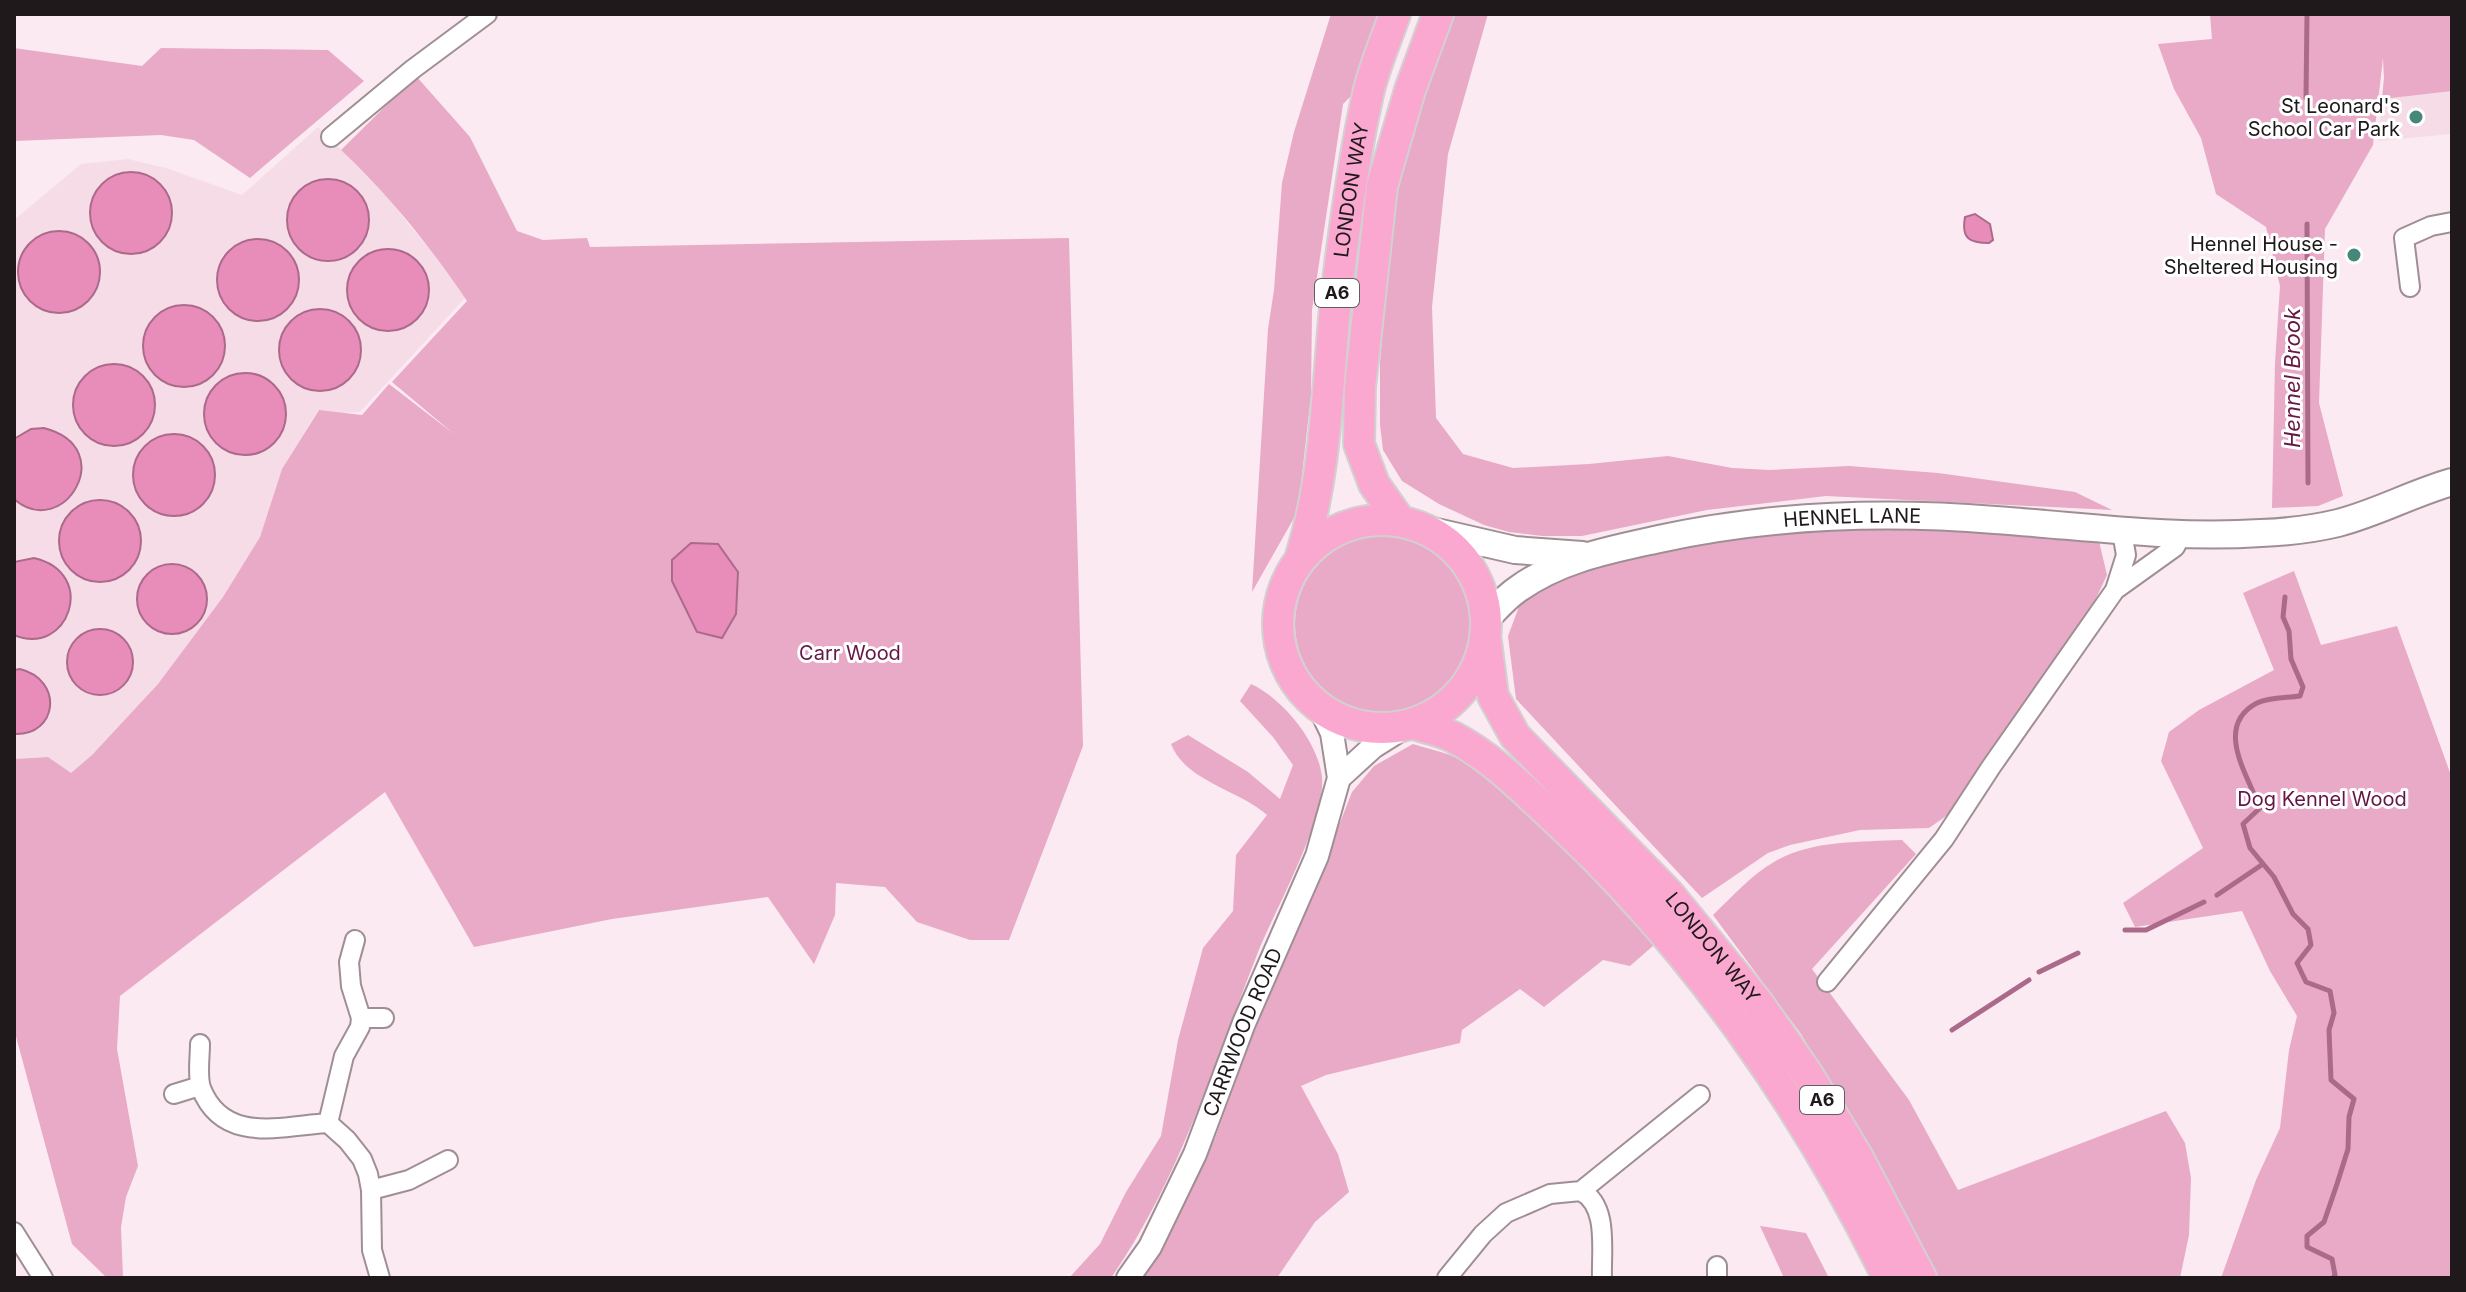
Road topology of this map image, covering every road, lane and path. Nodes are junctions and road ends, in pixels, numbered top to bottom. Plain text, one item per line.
1 (487, 14) edge
2 (1395, 14) edge
3 (1438, 14) edge
4 (331, 137) dead end
5 (2452, 222) edge
6 (2410, 287) dead end
7 (2452, 482) edge
8 (1414, 525) junction
9 (2122, 532) junction
10 (2181, 536) junction
11 (1585, 555) junction
12 (1301, 558) junction
13 (2115, 590) junction
14 (1486, 630) junction
15 (1320, 708) junction
16 (1410, 724) junction
17 (1339, 778) junction
18 (355, 940) dead end
19 (1827, 982) dead end
20 (361, 1018) junction
21 (384, 1018) dead end
22 (200, 1044) dead end
23 (200, 1086) junction
24 (174, 1094) dead end
25 (1700, 1095) dead end
26 (328, 1123) junction
27 (448, 1160) dead end
28 (371, 1190) junction
29 (1581, 1191) junction
30 (14, 1232) edge
31 (43, 1278) edge
32 (380, 1278) edge
33 (1128, 1278) edge
34 (1447, 1278) edge
35 (1602, 1278) edge
36 (1888, 1278) edge
37 (1921, 1278) edge

1 - 4 street
2 - 12 highway, LONDON WAY / A6
3 - 8 highway, LONDON WAY / A6
5 - 6 street
7 - 10 main road, HENNEL LANE
8 - 11 main road, HENNEL LANE
8 - 12 highway, A6
8 - 14 highway, A6
9 - 10 main road, HENNEL LANE
9 - 11 main road, HENNEL LANE
9 - 13 street
10 - 13 street
11 - 14 main road, HENNEL LANE
12 - 15 highway, A6
13 - 19 street
14 - 16 highway, A6
14 - 37 highway, LONDON WAY / A6
15 - 16 highway, A6
15 - 17 street, CARRWOOD ROAD
16 - 17 street
16 - 36 highway, LONDON WAY / A6
17 - 33 street, CARRWOOD ROAD
18 - 20 street
20 - 21 street
20 - 26 street
22 - 23 street
23 - 24 street
23 - 26 street
25 - 29 street
26 - 28 street
27 - 28 street
28 - 32 street
29 - 34 street
29 - 35 street
30 - 31 street

